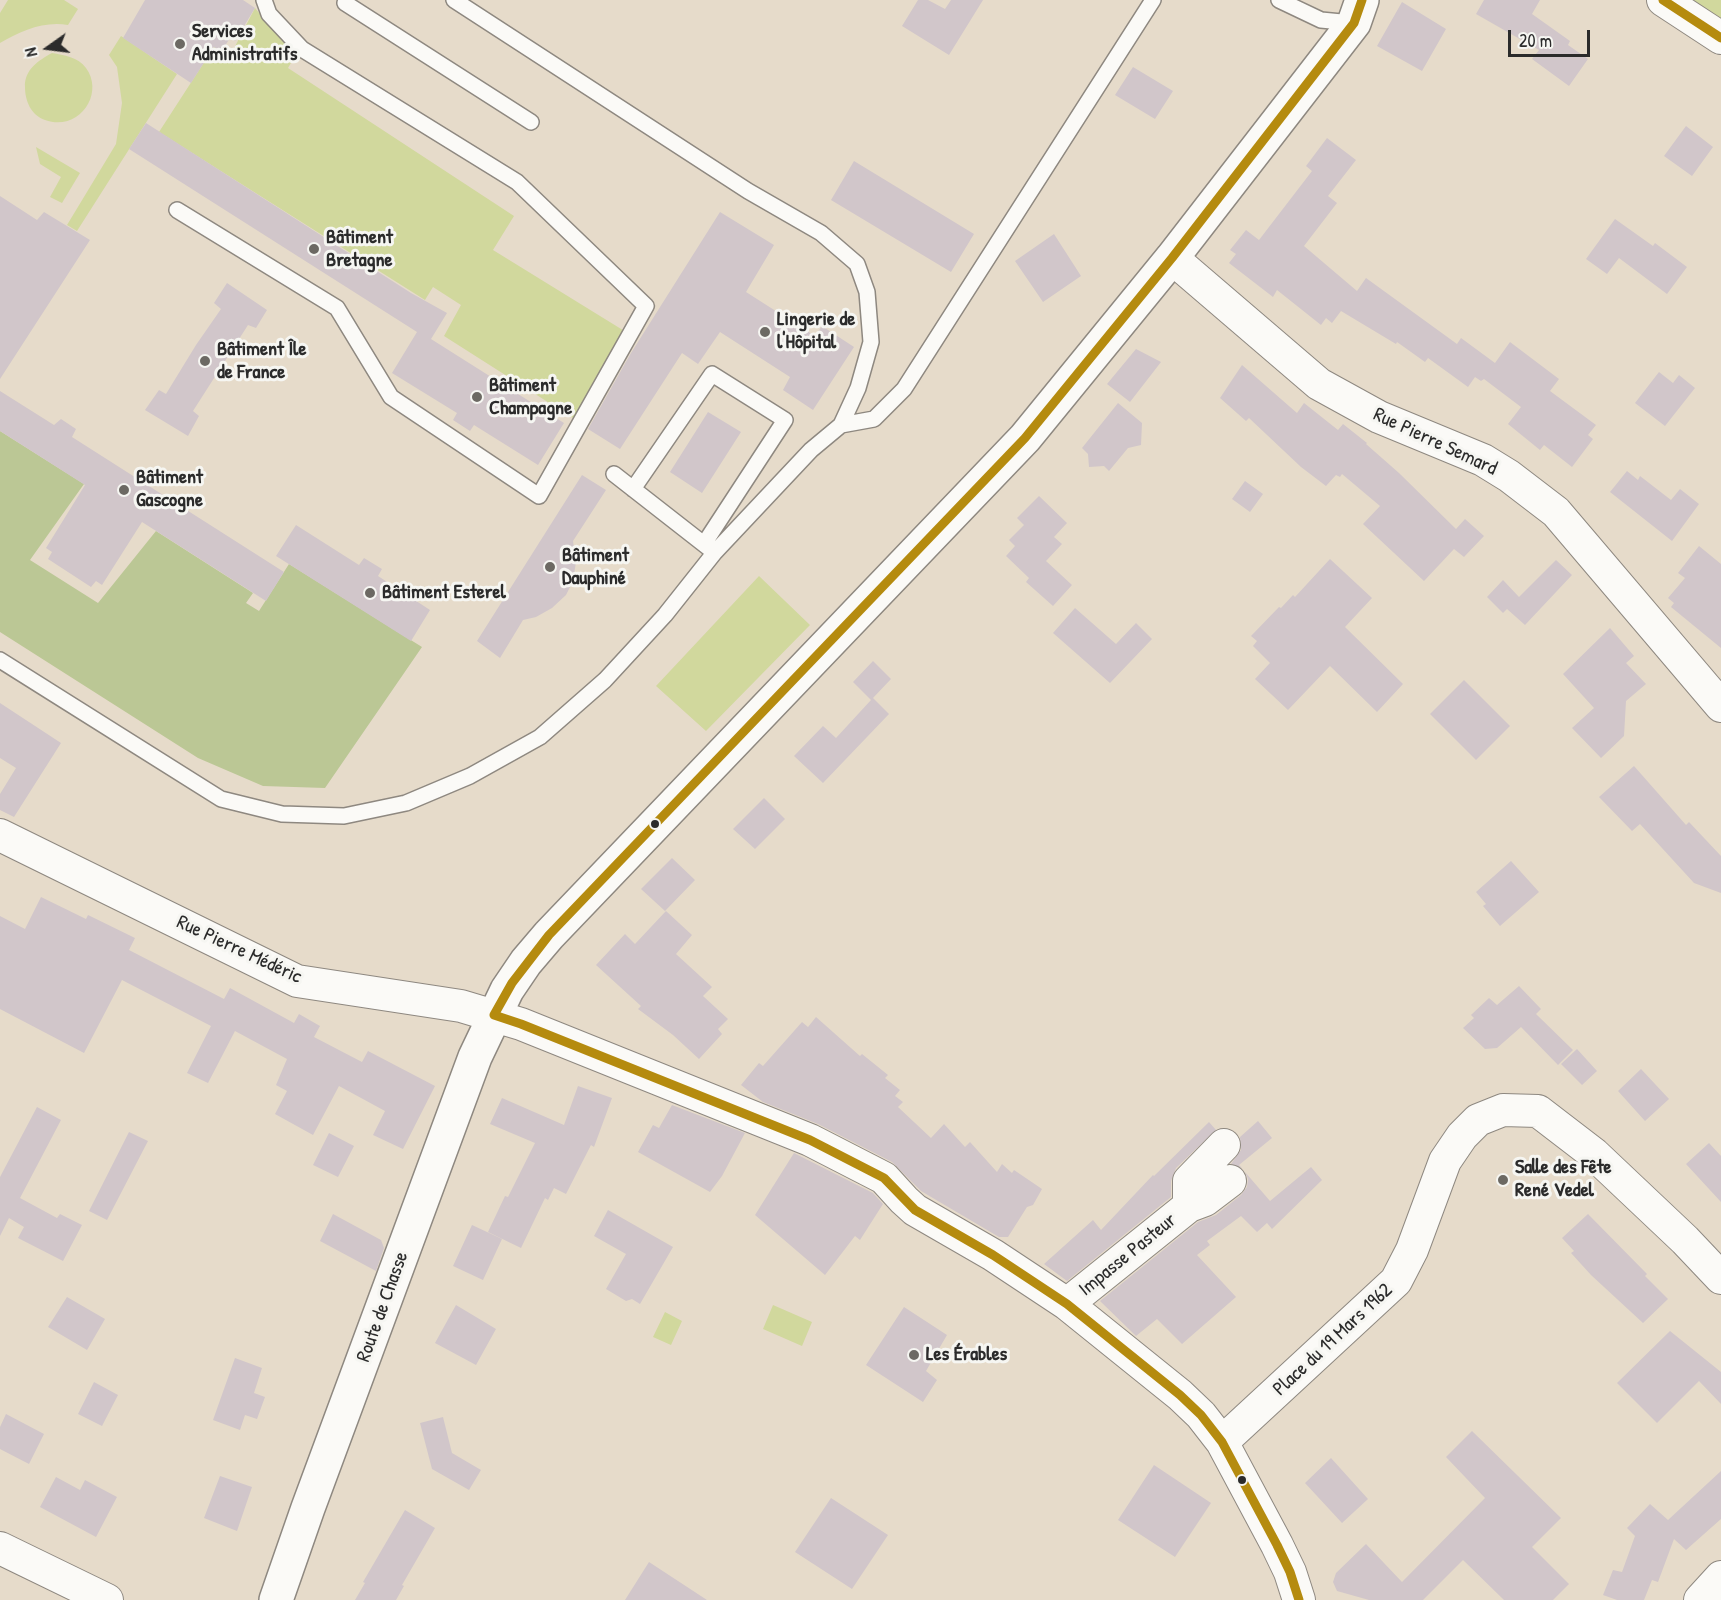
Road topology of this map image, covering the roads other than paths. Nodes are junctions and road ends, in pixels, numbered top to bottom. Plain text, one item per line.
1 (264, 0) edge
2 (347, 0) edge
3 (454, 0) edge
4 (1153, 0) edge
5 (1279, 0) edge
6 (1663, 0) edge
7 (1358, 12) edge
8 (1721, 38) edge
9 (531, 122) dead end
10 (177, 210) dead end
11 (1172, 258) junction
12 (841, 425) junction
13 (615, 474) dead end
14 (633, 489) junction
15 (710, 548) junction
16 (0, 660) edge
17 (1721, 706) edge
18 (0, 835) edge
19 (494, 1015) junction
20 (1224, 1145) dead end
21 (1230, 1181) dead end
22 (1189, 1206) junction
23 (1721, 1278) edge
24 (1067, 1304) junction
25 (1222, 1442) junction
26 (0, 1548) edge
27 (1721, 1577) edge
28 (107, 1600) edge
29 (276, 1600) edge
30 (1299, 1600) edge
31 (1700, 1600) edge

1 - 10 lane
2 - 9 lane
3 - 12 lane
4 - 12 lane
5 - 7 lane
6 - 8 street
7 - 11 main road, Route de Chasse
11 - 17 street, Rue Pierre Semard
11 - 19 main road, Route de Chasse
12 - 15 lane
13 - 14 lane
14 - 15 lane
14 - 15 lane
15 - 16 lane
18 - 19 street, Rue Pierre Médéric
19 - 24 street, Rue Pierre Médéric
19 - 29 main road, Route de Chasse
20 - 22 street, Impasse Pasteur
21 - 22 street, Impasse Pasteur
22 - 24 street, Impasse Pasteur
23 - 25 street, Place du 19 Mars 1962
24 - 25 street, Rue Pierre Médéric
25 - 30 street, Rue Pierre Médéric
26 - 28 street
27 - 31 street

